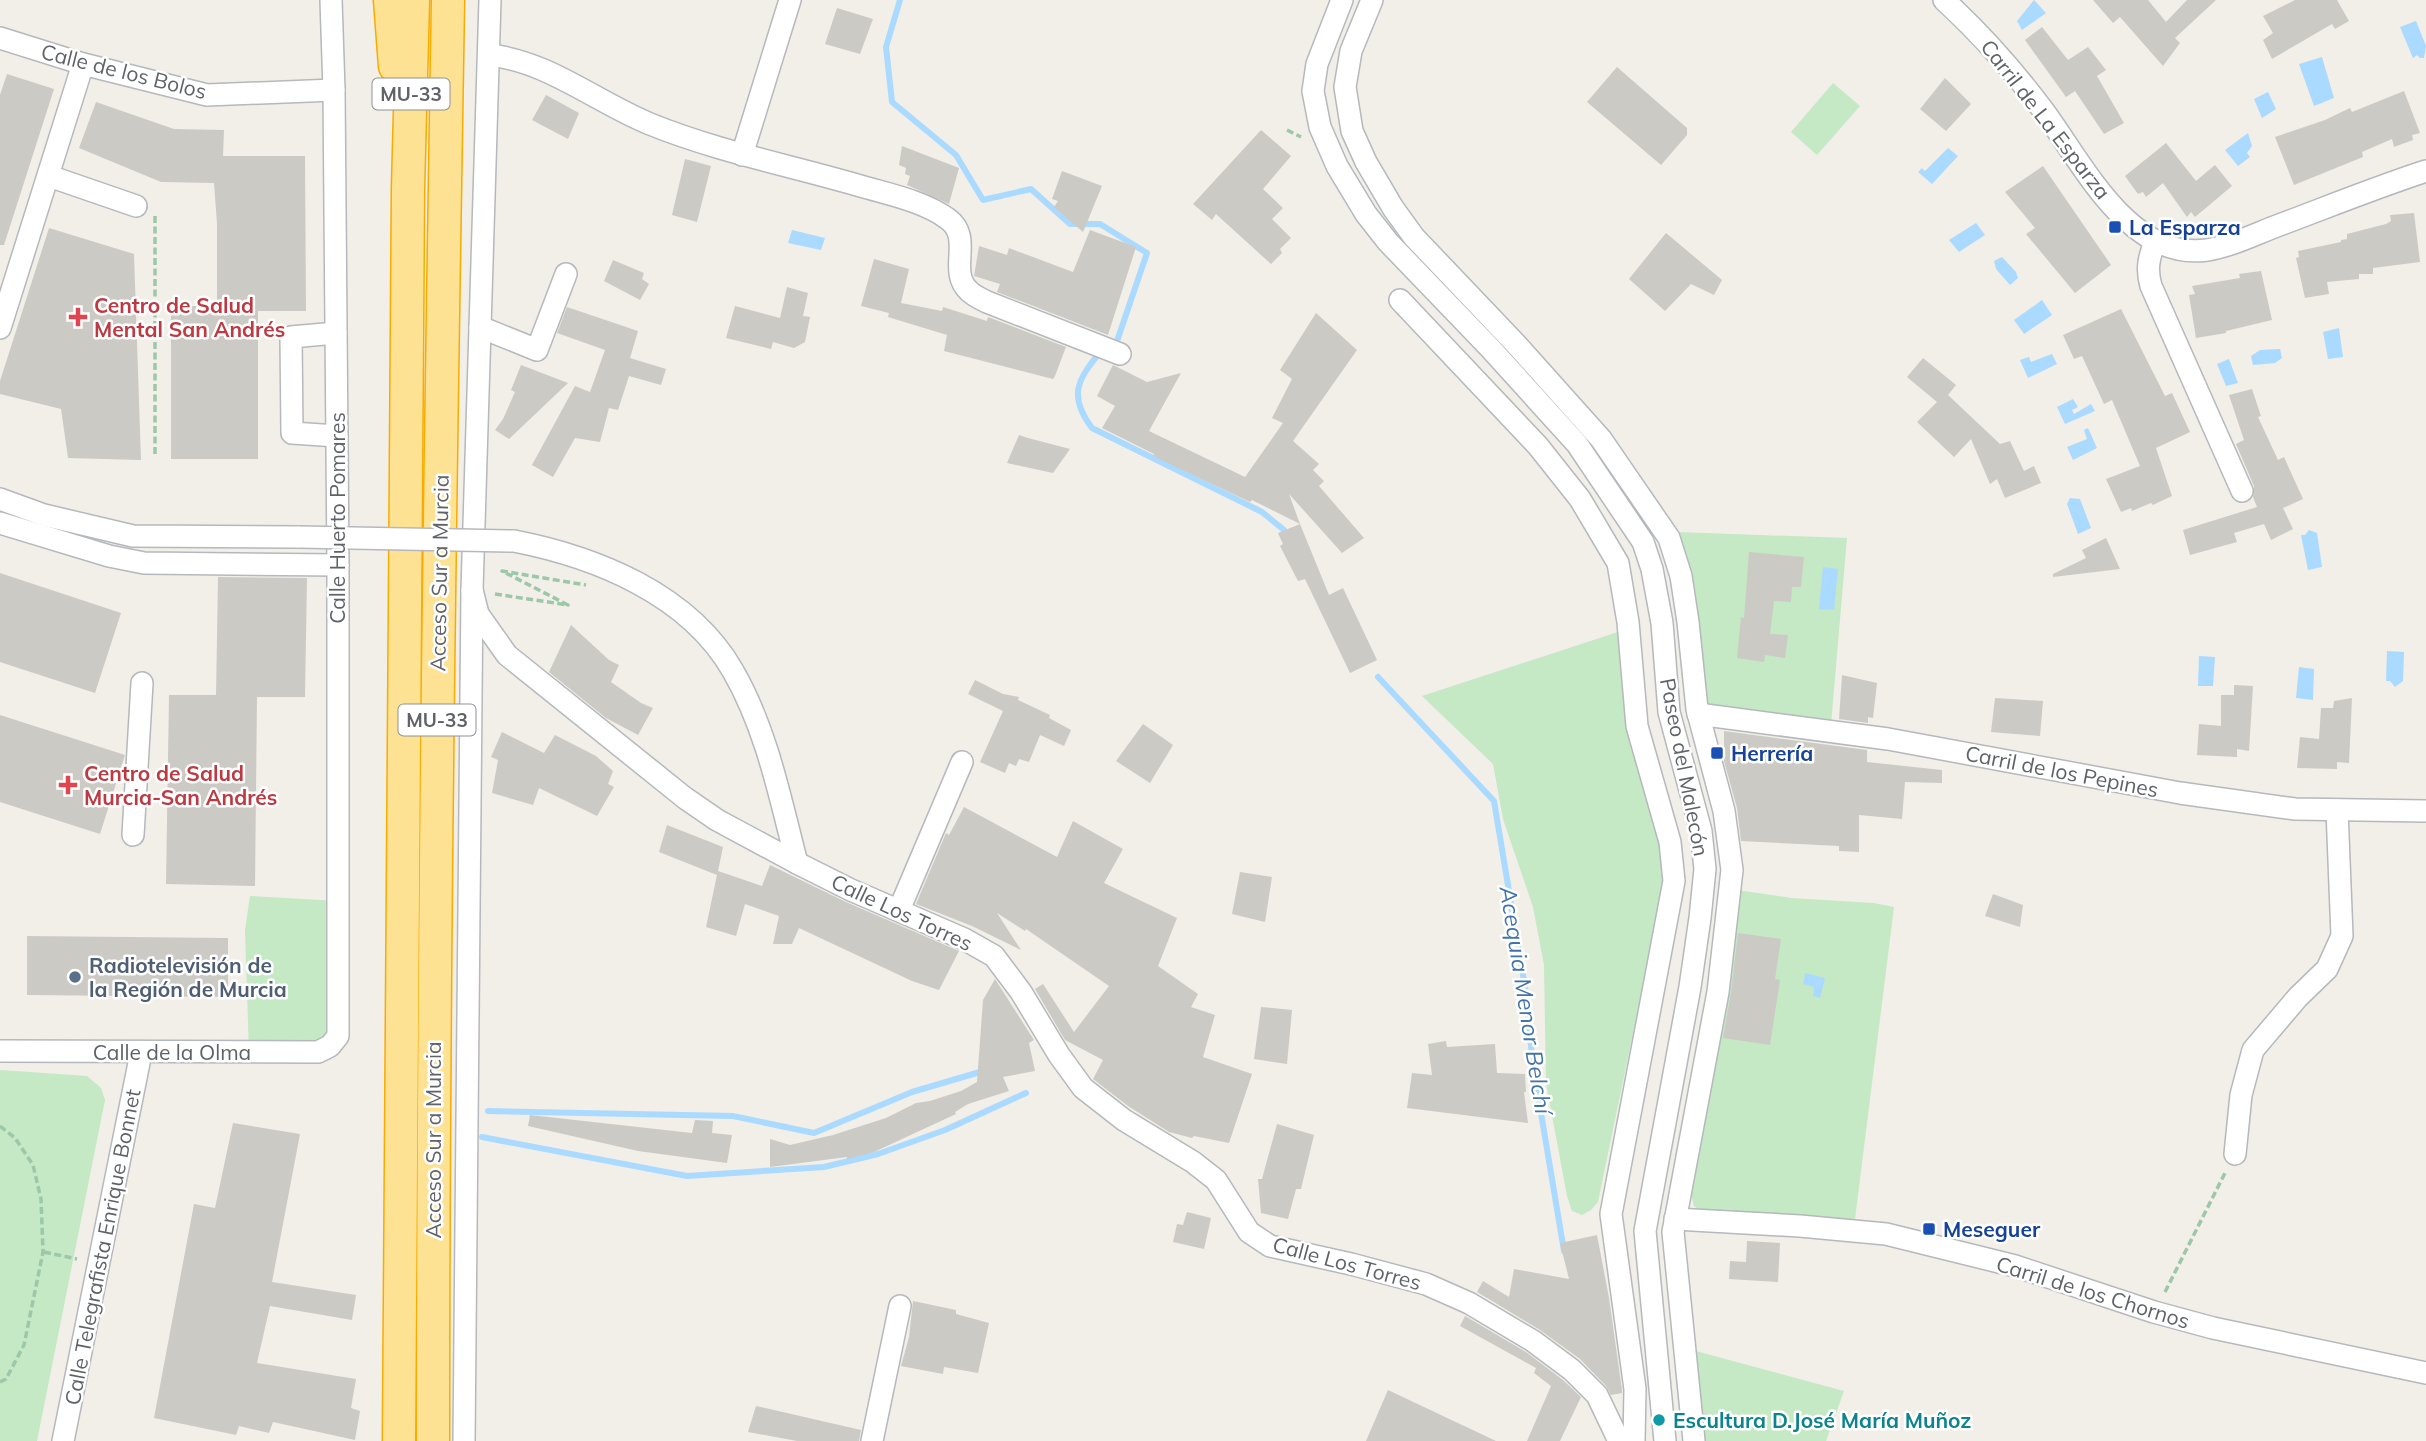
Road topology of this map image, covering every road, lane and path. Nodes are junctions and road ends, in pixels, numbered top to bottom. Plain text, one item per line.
1 (331, 0) edge
2 (390, 0) edge
3 (413, 0) edge
4 (449, 0) edge
5 (490, 0) edge
6 (790, 0) edge
7 (1342, 0) edge
8 (1372, 0) edge
9 (1944, 0) edge
10 (0, 38) edge
11 (489, 55) junction
12 (83, 64) junction
13 (334, 90) junction
14 (1287, 130) dead end
15 (1307, 140) dead end
16 (743, 155) junction
17 (2426, 171) edge
18 (49, 176) junction
19 (408, 189) junction
20 (136, 206) joint
21 (2155, 242) junction
22 (566, 274) dead end
23 (1401, 300) dead end
24 (480, 327) junction
25 (0, 328) edge
26 (336, 332) junction
27 (1120, 354) dead end
28 (337, 436) junction
29 (155, 456) dead end
30 (2242, 491) dead end
31 (0, 499) edge
32 (0, 523) edge
33 (338, 565) junction
34 (612, 570) junction
35 (472, 590) junction
36 (507, 656) junction
37 (142, 683) dead end
38 (471, 683) junction
39 (1698, 714) junction
40 (962, 762) dead end
41 (2337, 810) junction
42 (2426, 811) edge
43 (133, 835) dead end
44 (797, 863) junction
45 (899, 910) junction
46 (338, 1036) joint
47 (0, 1051) edge
48 (141, 1053) junction
49 (0, 1126) edge
50 (2235, 1154) joint
51 (1675, 1219) junction
52 (43, 1252) junction
53 (100, 1263) junction
54 (900, 1306) dead end
55 (2154, 1312) junction
56 (2426, 1373) edge
57 (0, 1382) edge
58 (1635, 1389) junction
59 (1597, 1395) junction
60 (63, 1441) edge
61 (399, 1441) edge
62 (433, 1441) edge
63 (464, 1441) edge
64 (872, 1441) edge
65 (1619, 1441) edge
66 (1634, 1441) edge
67 (1665, 1441) edge
68 (1694, 1441) edge

1 - 13 street, Calle Huerto Pomares
2 - 19 highway
3 - 19 highway, Acceso Sur a Murcia / MU-33
4 - 62 highway, Acceso Sur a Murcia / MU-33
5 - 11 street
6 - 16 street
7 - 67 street, Paseo del Malecón
8 - 39 street
9 - 21 street, Carril de La Esparza
10 - 12 street, Calle de los Bolos
11 - 16 street
11 - 24 street
12 - 13 street, Calle de los Bolos
12 - 18 street
13 - 26 street, Calle Huerto Pomares
14 - 15 path
16 - 27 street
17 - 21 street, Carril de La Esparza
18 - 20 street
18 - 25 street
19 - 61 highway, Acceso Sur a Murcia / MU-33
20 - 29 path
21 - 30 street
22 - 24 street
23 - 58 street
24 - 35 street
26 - 28 street, Calle Huerto Pomares
26 - 28 street
28 - 33 street, Calle Huerto Pomares
31 - 34 street, bridge
32 - 33 street
33 - 46 street, Calle Huerto Pomares
34 - 35 path
34 - 44 street
35 - 36 street, Calle Los Torres
35 - 38 street
36 - 38 street
36 - 44 street, Calle Los Torres
37 - 43 street
38 - 63 street
39 - 41 street, Carril de los Pepines
39 - 51 street
40 - 45 street
41 - 42 street, Carril de los Pepines
41 - 50 street
44 - 45 street, Calle Los Torres
45 - 59 street, Calle Los Torres
46 - 48 street, Calle de la Olma
47 - 48 street, Calle de la Olma
48 - 53 street, Calle Telegrafista Enrique Bonnet
49 - 52 path
50 - 55 path
51 - 55 street, Carril de los Chornos
51 - 68 street
52 - 53 path
52 - 57 path
53 - 60 street, Calle Telegrafista Enrique Bonnet
54 - 64 street
55 - 56 street, Carril de los Chornos
58 - 59 street
58 - 66 street
59 - 65 street, Calle Los Torres

